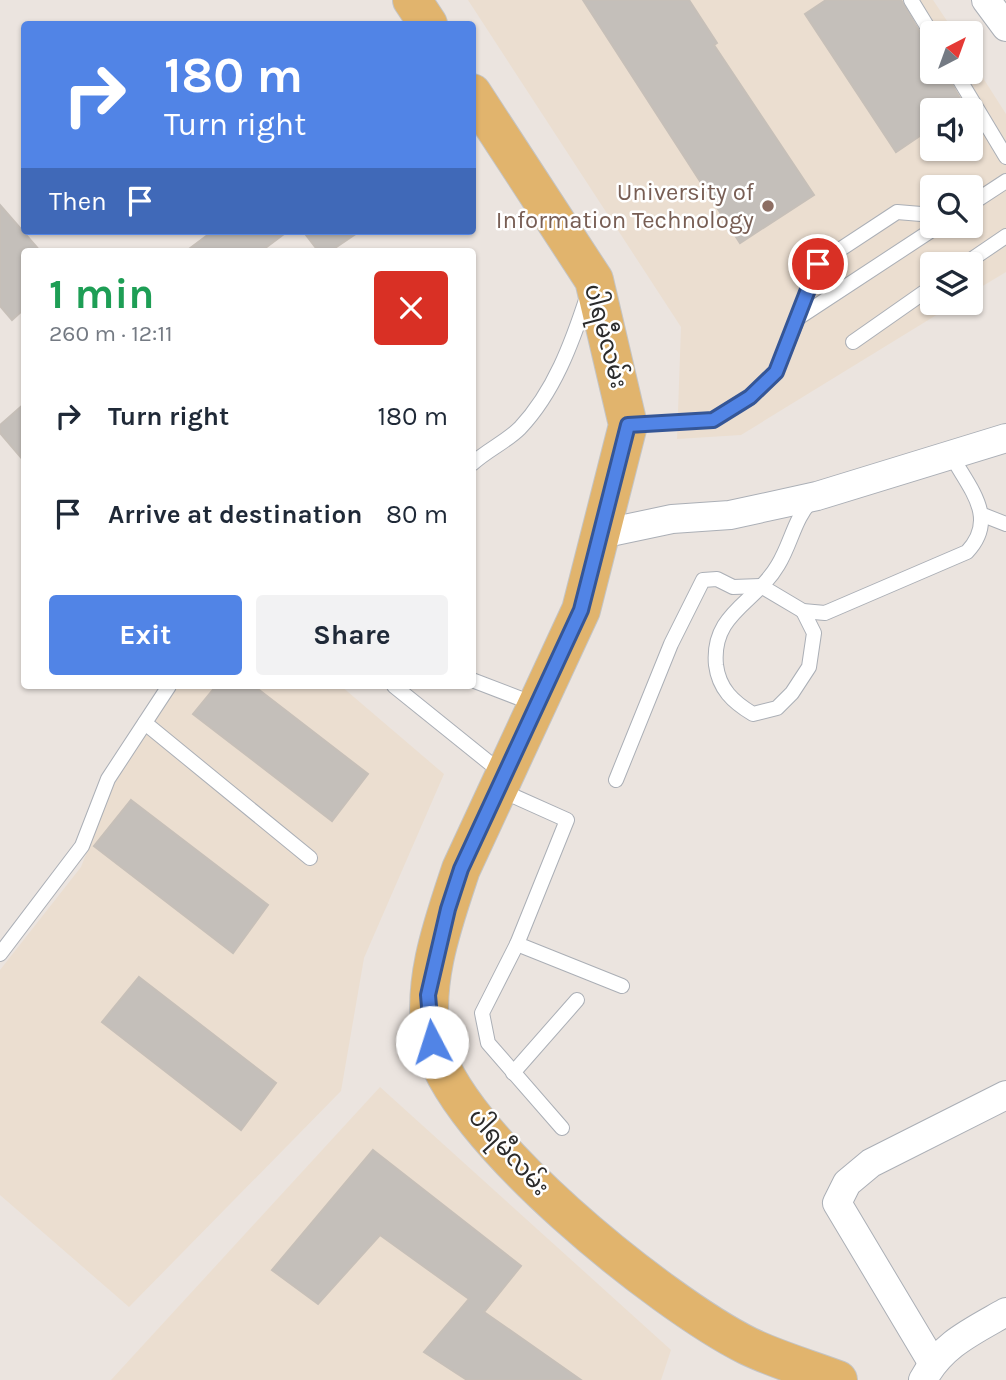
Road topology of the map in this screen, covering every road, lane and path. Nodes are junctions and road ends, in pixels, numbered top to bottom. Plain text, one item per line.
1 (412, 0) edge
2 (911, 0) edge
3 (986, 0) edge
4 (426, 21) edge
5 (924, 21) edge
6 (1006, 27) edge
7 (962, 84) edge
8 (476, 99) edge
9 (1006, 157) edge
10 (1006, 181) edge
11 (983, 196) edge
12 (920, 214) edge
13 (1006, 236) edge
14 (920, 238) edge
15 (983, 252) edge
16 (593, 279) junction
17 (920, 295) edge
18 (798, 318) junction
19 (853, 342) dead end
20 (628, 425) junction
21 (1006, 438) edge
22 (951, 455) junction
23 (476, 461) edge
24 (817, 496) junction
25 (983, 515) junction
26 (1006, 524) edge
27 (601, 534) junction
28 (761, 586) junction
29 (803, 611) junction
30 (476, 682) edge
31 (167, 689) edge
32 (397, 689) edge
33 (538, 705) junction
34 (145, 723) junction
35 (616, 780) dead end
36 (502, 783) junction
37 (310, 858) dead end
38 (517, 944) junction
39 (0, 954) edge
40 (622, 986) dead end
41 (577, 1000) dead end
42 (513, 1073) junction
43 (1006, 1095) edge
44 (562, 1128) dead end
45 (1006, 1312) edge
46 (771, 1369) edge
47 (927, 1371) edge
48 (838, 1380) edge

1 - 4 main road
2 - 5 lane
3 - 6 street
7 - 9 lane
8 - 16 main road, ပါရမီလမ်း
10 - 11 lane
12 - 18 lane
13 - 15 lane
14 - 18 lane
16 - 20 main road, ပါရမီလမ်း
16 - 23 lane
17 - 19 lane
18 - 20 lane
20 - 27 main road, ပါရမီလမ်း
21 - 22 street
22 - 24 street
22 - 25 lane
24 - 27 street
24 - 28 lane
25 - 26 lane
25 - 29 lane
27 - 33 main road, ပါရမီလမ်း
28 - 29 lane
28 - 29 lane
28 - 35 lane
30 - 33 lane
31 - 34 lane
32 - 36 lane
33 - 36 main road, ပါရမီလမ်း
34 - 37 lane
34 - 39 lane
36 - 38 lane
36 - 46 main road, ပါရမီလမ်း
38 - 40 lane
38 - 42 lane
41 - 42 lane
42 - 44 lane
43 - 47 street
45 - 47 street
46 - 48 main road, ပါရမီလမ်း

